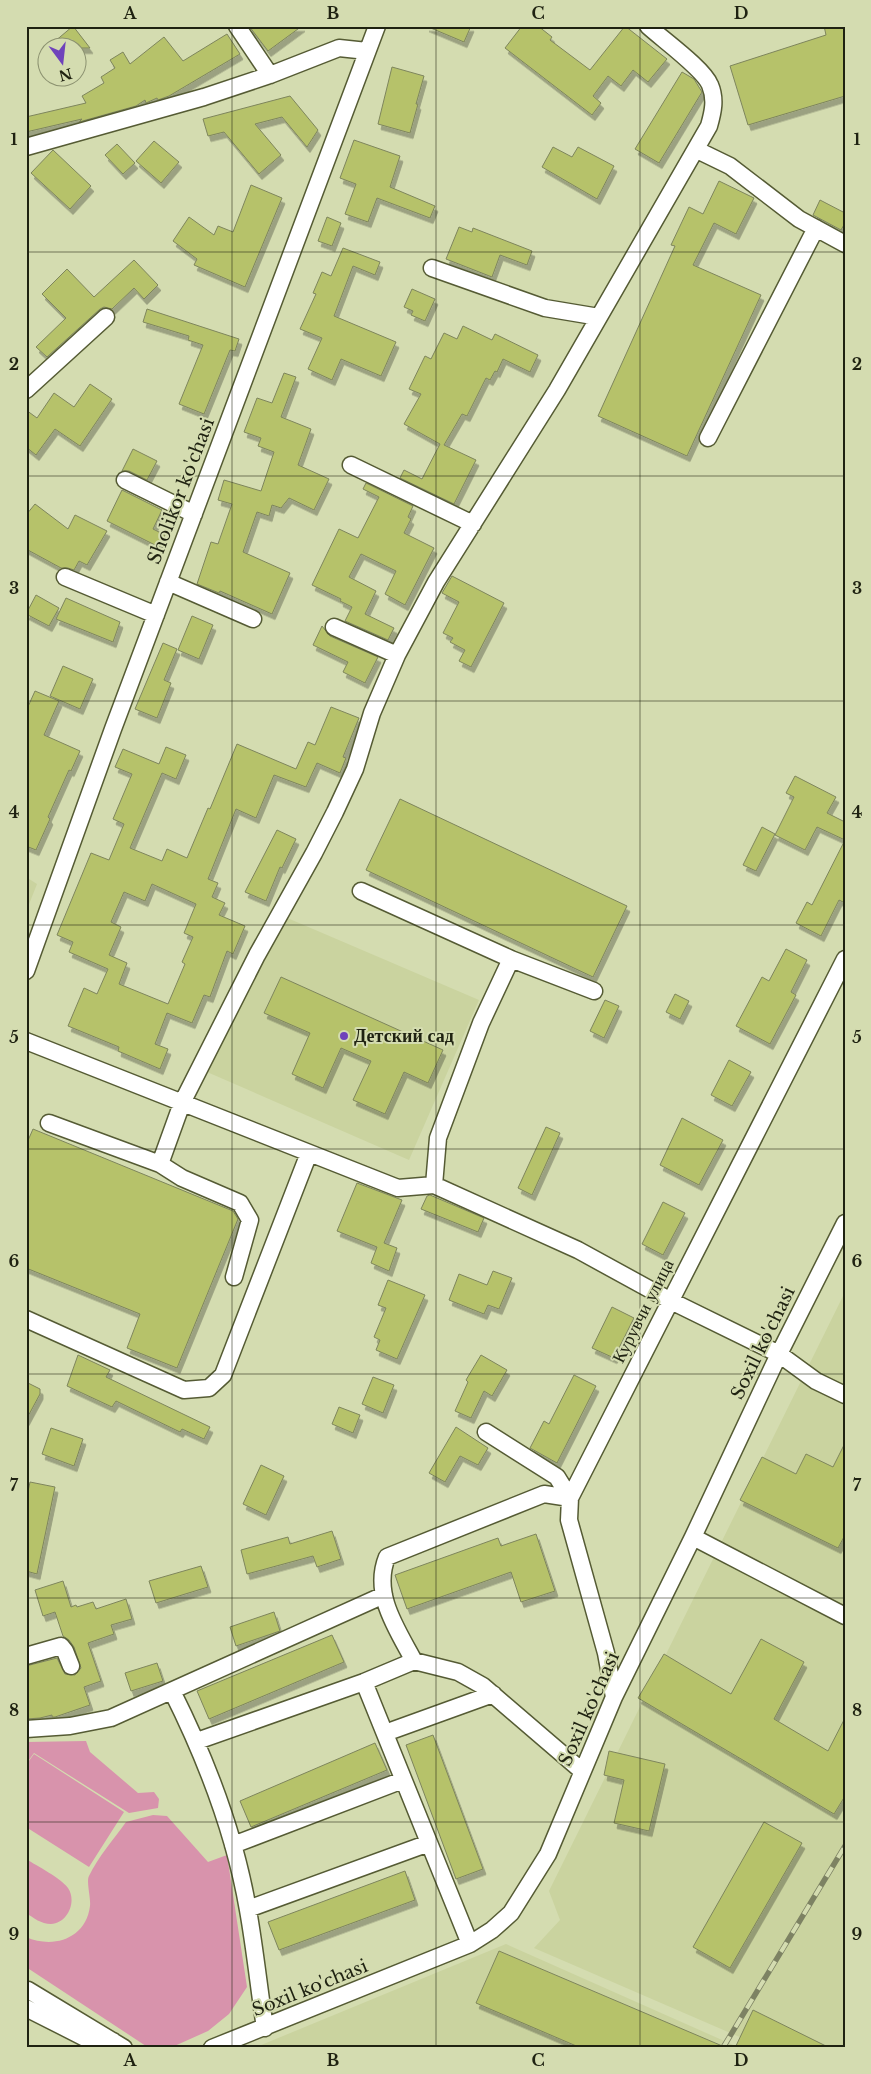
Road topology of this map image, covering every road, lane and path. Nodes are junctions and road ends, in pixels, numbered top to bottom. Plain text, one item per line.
1 (237, 26) edge
2 (378, 26) edge
3 (648, 26) edge
4 (367, 51) junction
5 (270, 75) junction
6 (26, 147) edge
7 (697, 150) junction
8 (816, 228) junction
9 (845, 244) edge
10 (432, 268) dead end
11 (599, 317) junction
12 (106, 318) dead end
13 (26, 390) edge
14 (708, 438) dead end
15 (351, 464) dead end
16 (125, 480) dead end
17 (194, 514) junction
18 (473, 524) junction
19 (65, 577) dead end
20 (168, 582) junction
21 (156, 615) junction
22 (253, 619) dead end
23 (334, 626) dead end
24 (397, 655) junction
25 (361, 891) dead end
26 (511, 959) junction
27 (845, 959) edge
28 (26, 971) edge
29 (594, 991) dead end
30 (26, 1041) edge
31 (182, 1103) junction
32 (49, 1124) dead end
33 (309, 1153) junction
34 (160, 1164) junction
35 (434, 1185) junction
36 (845, 1223) edge
37 (234, 1277) dead end
38 (671, 1301) junction
39 (26, 1319) edge
40 (779, 1354) junction
41 (845, 1395) edge
42 (486, 1432) dead end
43 (570, 1498) junction
44 (693, 1537) junction
45 (384, 1595) junction
46 (845, 1616) edge
47 (26, 1656) edge
48 (414, 1661) junction
49 (71, 1666) dead end
50 (364, 1682) junction
51 (172, 1691) junction
52 (492, 1694) junction
53 (614, 1697) junction
54 (26, 1729) edge
55 (385, 1733) junction
56 (197, 1741) junction
57 (582, 1771) junction
58 (403, 1780) junction
59 (429, 1843) junction
60 (233, 1845) junction
61 (248, 1909) junction
62 (470, 1944) junction
63 (28, 1990) dead end
64 (26, 2008) edge
65 (265, 2028) junction
66 (118, 2044) edge
67 (212, 2048) edge

1 - 5 street
2 - 4 street, Sholikor ko'chasi
3 - 7 street
4 - 5 street
4 - 17 street, Sholikor ko'chasi
5 - 6 street
7 - 8 street
7 - 11 street
8 - 9 street
8 - 14 street
10 - 11 street
11 - 18 street
12 - 13 street
15 - 18 street
16 - 17 street
17 - 20 street, Sholikor ko'chasi
18 - 24 street
19 - 21 street
20 - 21 street, Sholikor ko'chasi
20 - 22 street
21 - 28 street, Sholikor ko'chasi
23 - 24 street
24 - 31 street
25 - 26 street
26 - 29 street
26 - 35 street
27 - 38 street, Курувчи улица
30 - 31 street
31 - 33 street
31 - 34 street
32 - 34 street
33 - 35 street
33 - 39 street
34 - 37 street
35 - 38 street
36 - 40 street, Soxil ko'chasi
38 - 40 street
38 - 43 street, Курувчи улица
40 - 41 street
40 - 44 street, Soxil ko'chasi
42 - 43 street
43 - 45 street
43 - 53 street, Курувчи улица
44 - 46 street
44 - 53 street, Soxil ko'chasi
45 - 48 street
45 - 51 street
47 - 49 street
48 - 50 street
48 - 52 street
50 - 55 street
50 - 56 street
51 - 54 street
51 - 56 street
52 - 55 street
52 - 57 street
53 - 57 street, Soxil ko'chasi
55 - 58 street
56 - 60 street
57 - 62 street, Soxil ko'chasi
58 - 59 street
58 - 60 street
59 - 61 street
59 - 62 street
60 - 61 street
61 - 65 street
62 - 65 street, Soxil ko'chasi
63 - 66 street
64 - 66 street
65 - 67 street, Soxil ko'chasi

